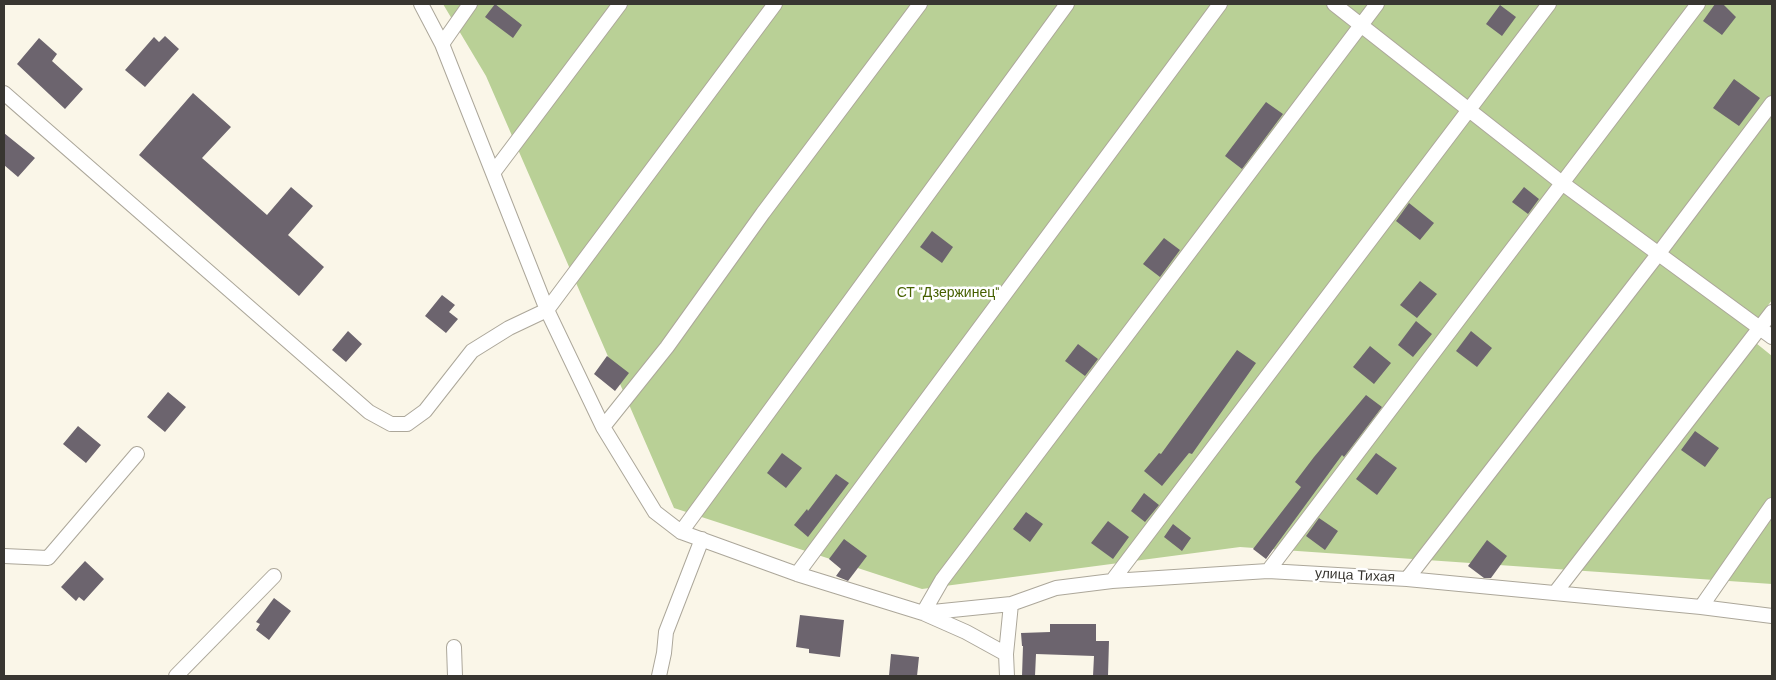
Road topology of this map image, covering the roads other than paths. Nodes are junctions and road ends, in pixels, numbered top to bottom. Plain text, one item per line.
1 (421, 4) edge
2 (470, 4) edge
3 (620, 4) edge
4 (775, 4) edge
5 (920, 4) edge
6 (1067, 4) edge
7 (1220, 4) edge
8 (1334, 4) edge
9 (1377, 4) edge
10 (1549, 4) edge
11 (1698, 4) edge
12 (1362, 24) junction
13 (442, 44) junction
14 (4, 93) edge
15 (1772, 103) edge
16 (1468, 110) junction
17 (493, 173) junction
18 (1562, 183) junction
19 (1659, 253) junction
20 (547, 310) junction
21 (1772, 312) edge
22 (1760, 328) junction
23 (1772, 337) edge
24 (603, 427) junction
25 (137, 454) dead end
26 (1772, 505) edge
27 (681, 532) junction
28 (702, 539) junction
29 (4, 556) edge
30 (1268, 571) junction
31 (797, 574) junction
32 (274, 576) dead end
33 (1407, 578) junction
34 (1112, 581) junction
35 (1556, 593) junction
36 (1011, 604) junction
37 (1701, 607) junction
38 (923, 613) junction
39 (1772, 616) edge
40 (454, 647) dead end
41 (1006, 654) junction
42 (176, 676) edge
43 (455, 676) edge
44 (659, 676) edge
45 (1006, 676) edge

1 - 13 street
2 - 13 street
3 - 17 street
4 - 20 street
5 - 24 street
6 - 27 street
7 - 31 street
8 - 12 street
9 - 12 street
10 - 16 street
11 - 18 street
12 - 16 street
12 - 38 street
13 - 17 street
14 - 20 street
15 - 19 street
16 - 18 street
16 - 34 street
17 - 20 street
18 - 19 street
18 - 30 street
19 - 22 street
19 - 33 street
20 - 24 street
21 - 22 street
22 - 23 street
22 - 35 street
24 - 27 street
25 - 29 street
26 - 37 street
27 - 28 street
28 - 31 street
28 - 44 street
30 - 33 street, улица Тихая
30 - 34 street, улица Тихая
31 - 38 street
32 - 42 street
33 - 35 street, улица Тихая
34 - 36 street, улица Тихая
35 - 37 street, улица Тихая
36 - 38 street, улица Тихая
36 - 41 street
37 - 39 street, улица Тихая
38 - 41 street
40 - 43 street
41 - 45 street

